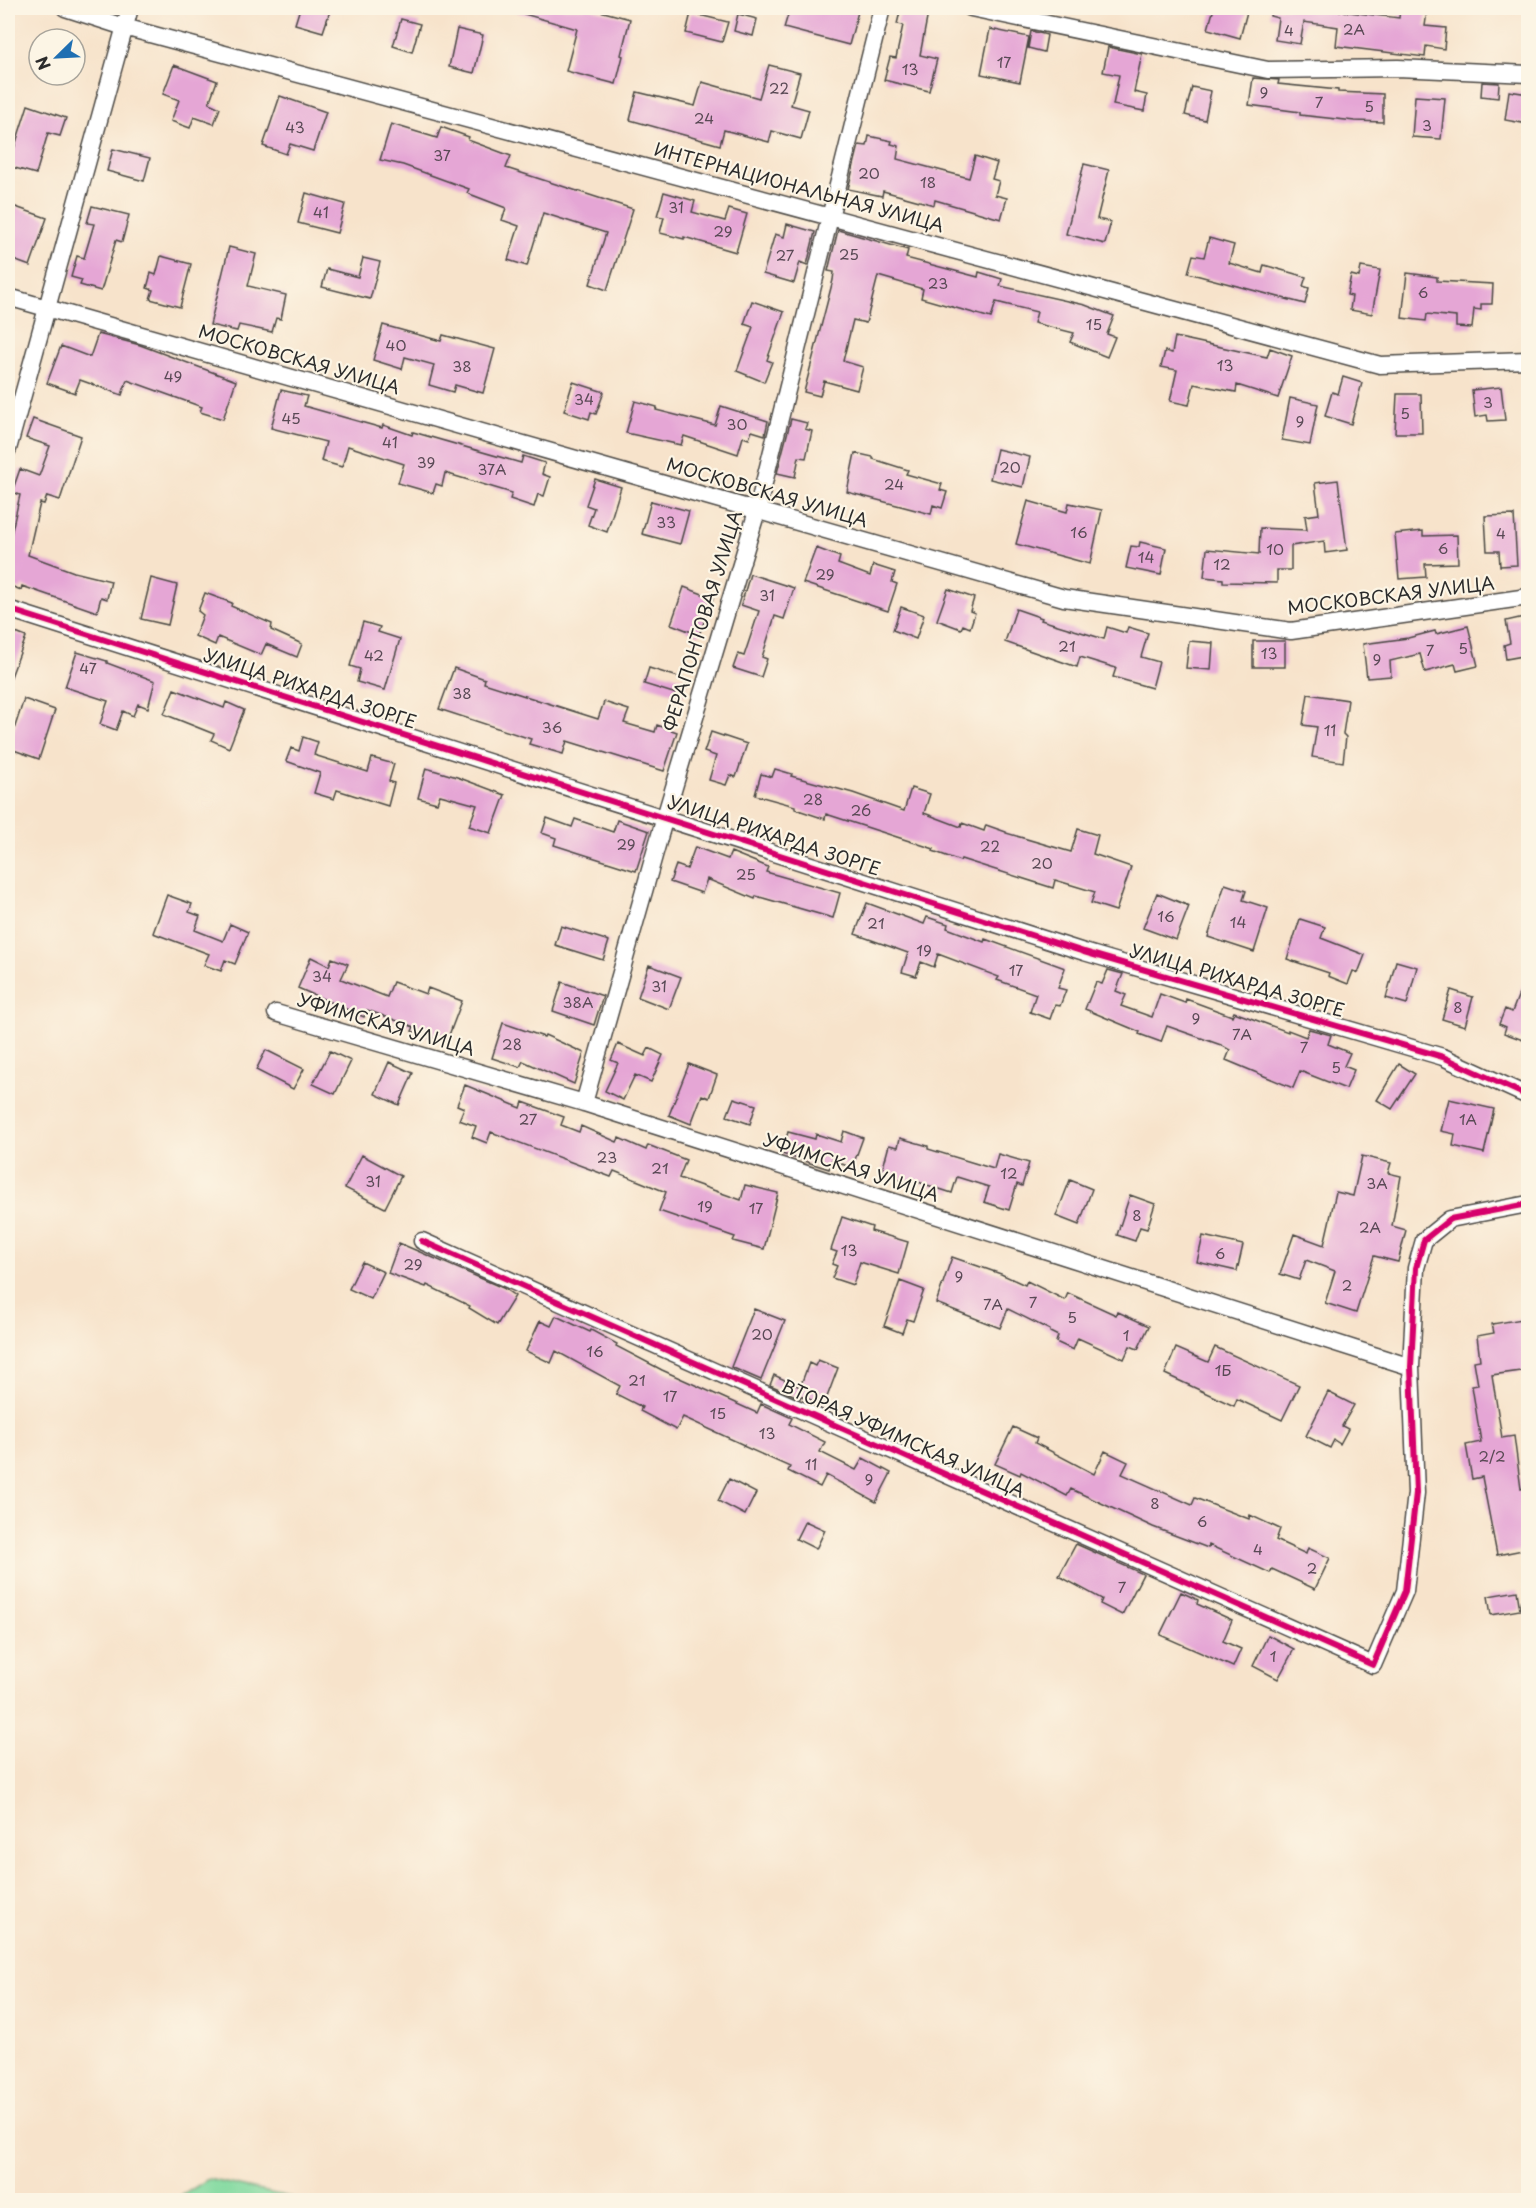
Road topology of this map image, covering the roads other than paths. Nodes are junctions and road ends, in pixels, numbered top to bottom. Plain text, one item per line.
1 (65, 8) edge
2 (130, 8) edge
3 (882, 8) edge
4 (971, 8) edge
5 (124, 27) junction
6 (1528, 74) edge
7 (830, 216) junction
8 (8, 297) edge
9 (46, 309) junction
10 (1528, 360) edge
11 (8, 449) edge
12 (757, 511) junction
13 (1528, 597) edge
14 (8, 609) edge
15 (665, 817) junction
16 (276, 1013) dead end
17 (1528, 1096) edge
18 (584, 1103) junction
19 (1528, 1204) edge
20 (422, 1241) dead end
21 (1411, 1367) junction

1 - 5 street, ИНТЕРНАЦИОНАЛЬНАЯ УЛИЦА
2 - 5 street
3 - 7 street, ФЕРАПОНТОВАЯ УЛИЦА
4 - 6 street
5 - 7 street, ИНТЕРНАЦИОНАЛЬНАЯ УЛИЦА
5 - 9 street
7 - 10 street, ИНТЕРНАЦИОНАЛЬНАЯ УЛИЦА
7 - 12 street, ФЕРАПОНТОВАЯ УЛИЦА
8 - 9 street, МОСКОВСКАЯ УЛИЦА
9 - 11 street
9 - 12 street, МОСКОВСКАЯ УЛИЦА
12 - 13 street, МОСКОВСКАЯ УЛИЦА
12 - 15 street, ФЕРАПОНТОВАЯ УЛИЦА
14 - 15 street, УЛИЦА РИХАРДА ЗОРГЕ
15 - 17 street, УЛИЦА РИХАРДА ЗОРГЕ
15 - 18 street, ФЕРАПОНТОВАЯ УЛИЦА
16 - 18 street, УФИМСКАЯ УЛИЦА
18 - 21 street, УФИМСКАЯ УЛИЦА
19 - 21 street
20 - 21 street, ВТОРАЯ УФИМСКАЯ УЛИЦА

